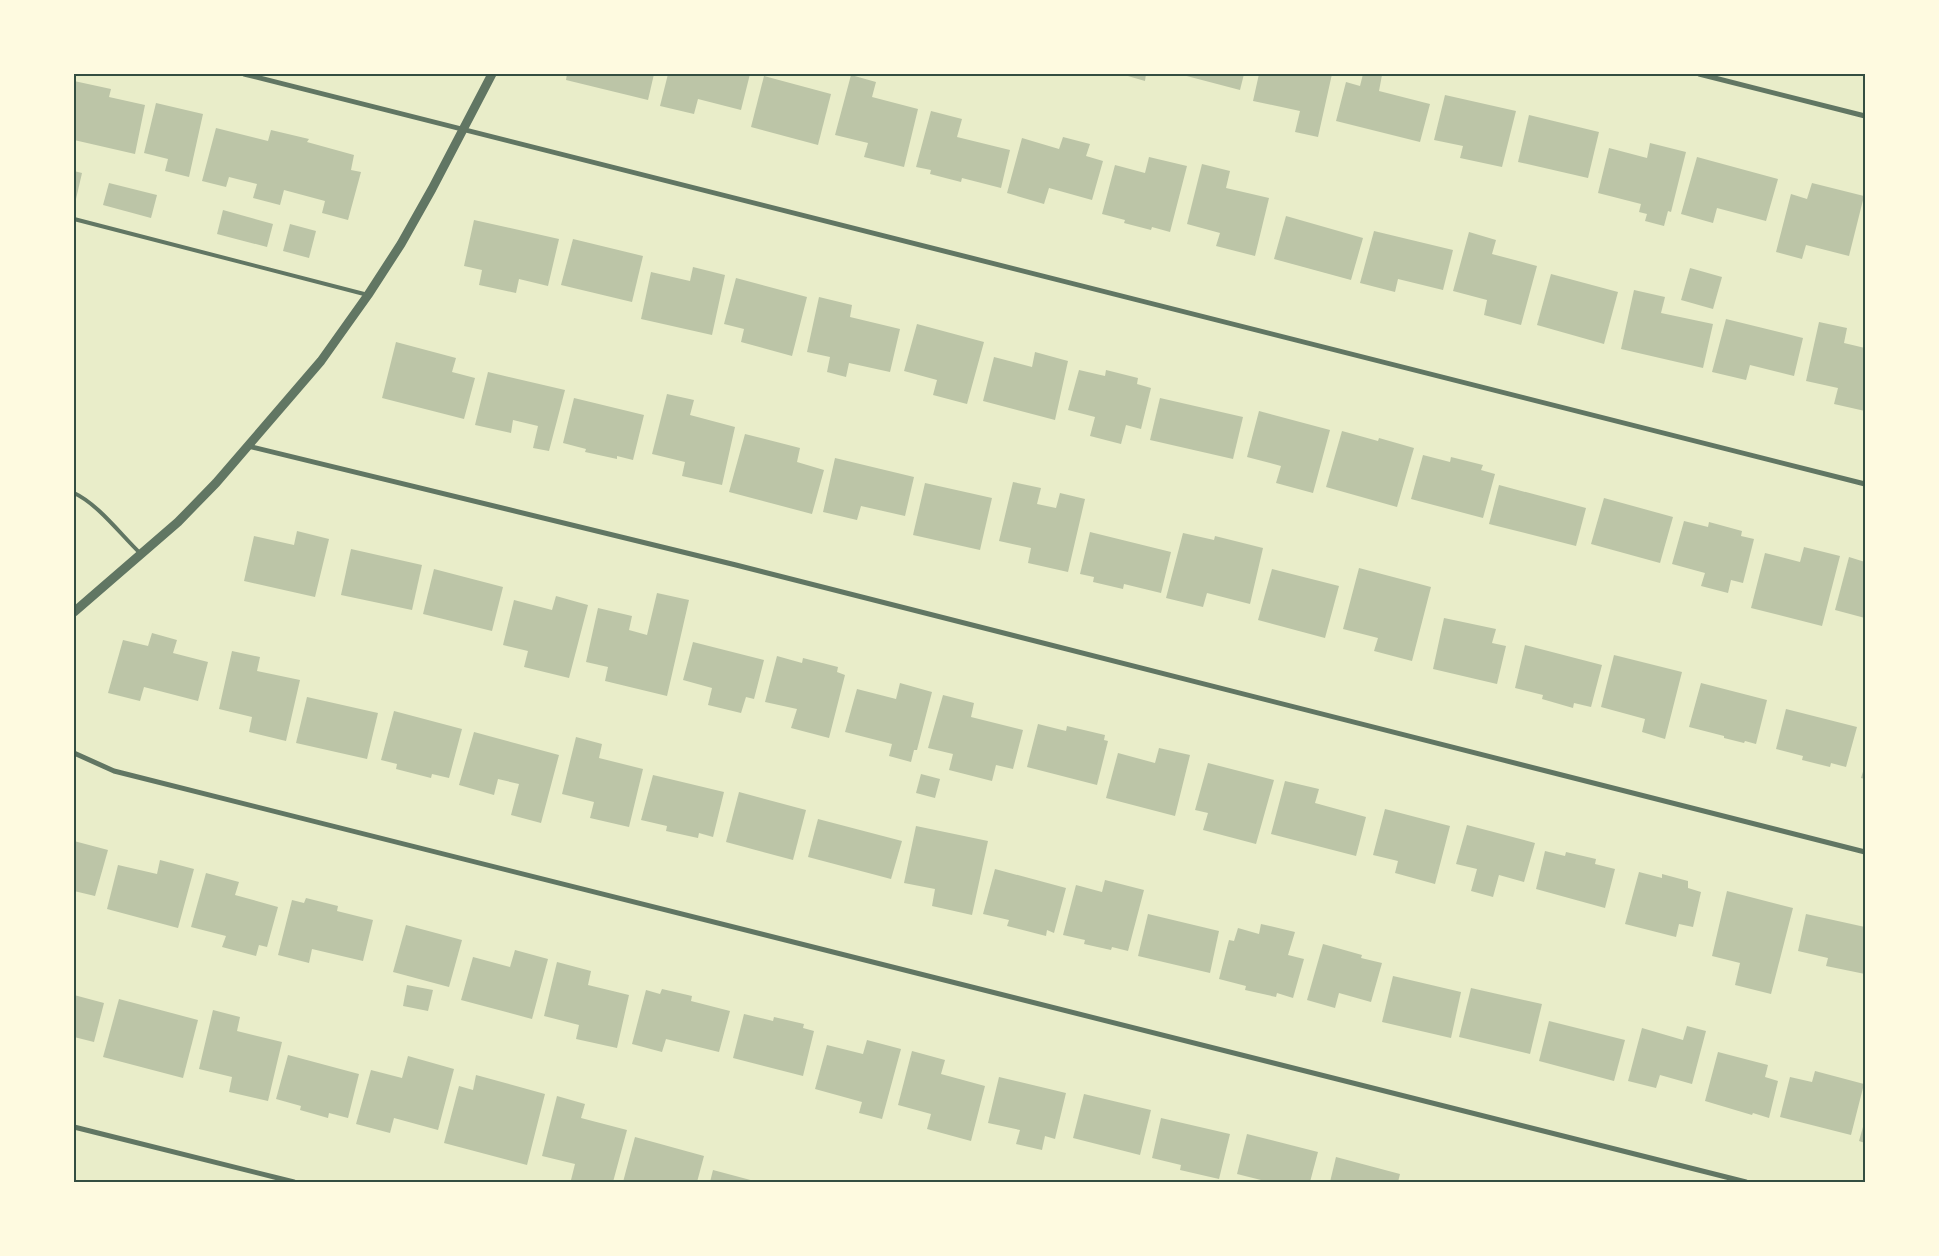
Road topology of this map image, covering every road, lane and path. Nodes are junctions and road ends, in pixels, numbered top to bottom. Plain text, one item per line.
1 (244, 74) edge
2 (492, 74) edge
3 (1698, 74) edge
4 (1865, 116) edge
5 (463, 130) junction
6 (74, 219) edge
7 (368, 295) junction
8 (248, 446) junction
9 (1865, 484) edge
10 (74, 493) edge
11 (141, 555) junction
12 (74, 612) edge
13 (74, 754) edge
14 (1865, 852) edge
15 (74, 1127) edge
16 (294, 1182) edge
17 (1746, 1182) edge

1 - 5 street
2 - 5 street
3 - 4 street
5 - 7 street
5 - 9 street
6 - 7 lane
7 - 8 street
8 - 11 street
8 - 14 street
10 - 11 lane
11 - 12 street
13 - 17 street
15 - 16 street

